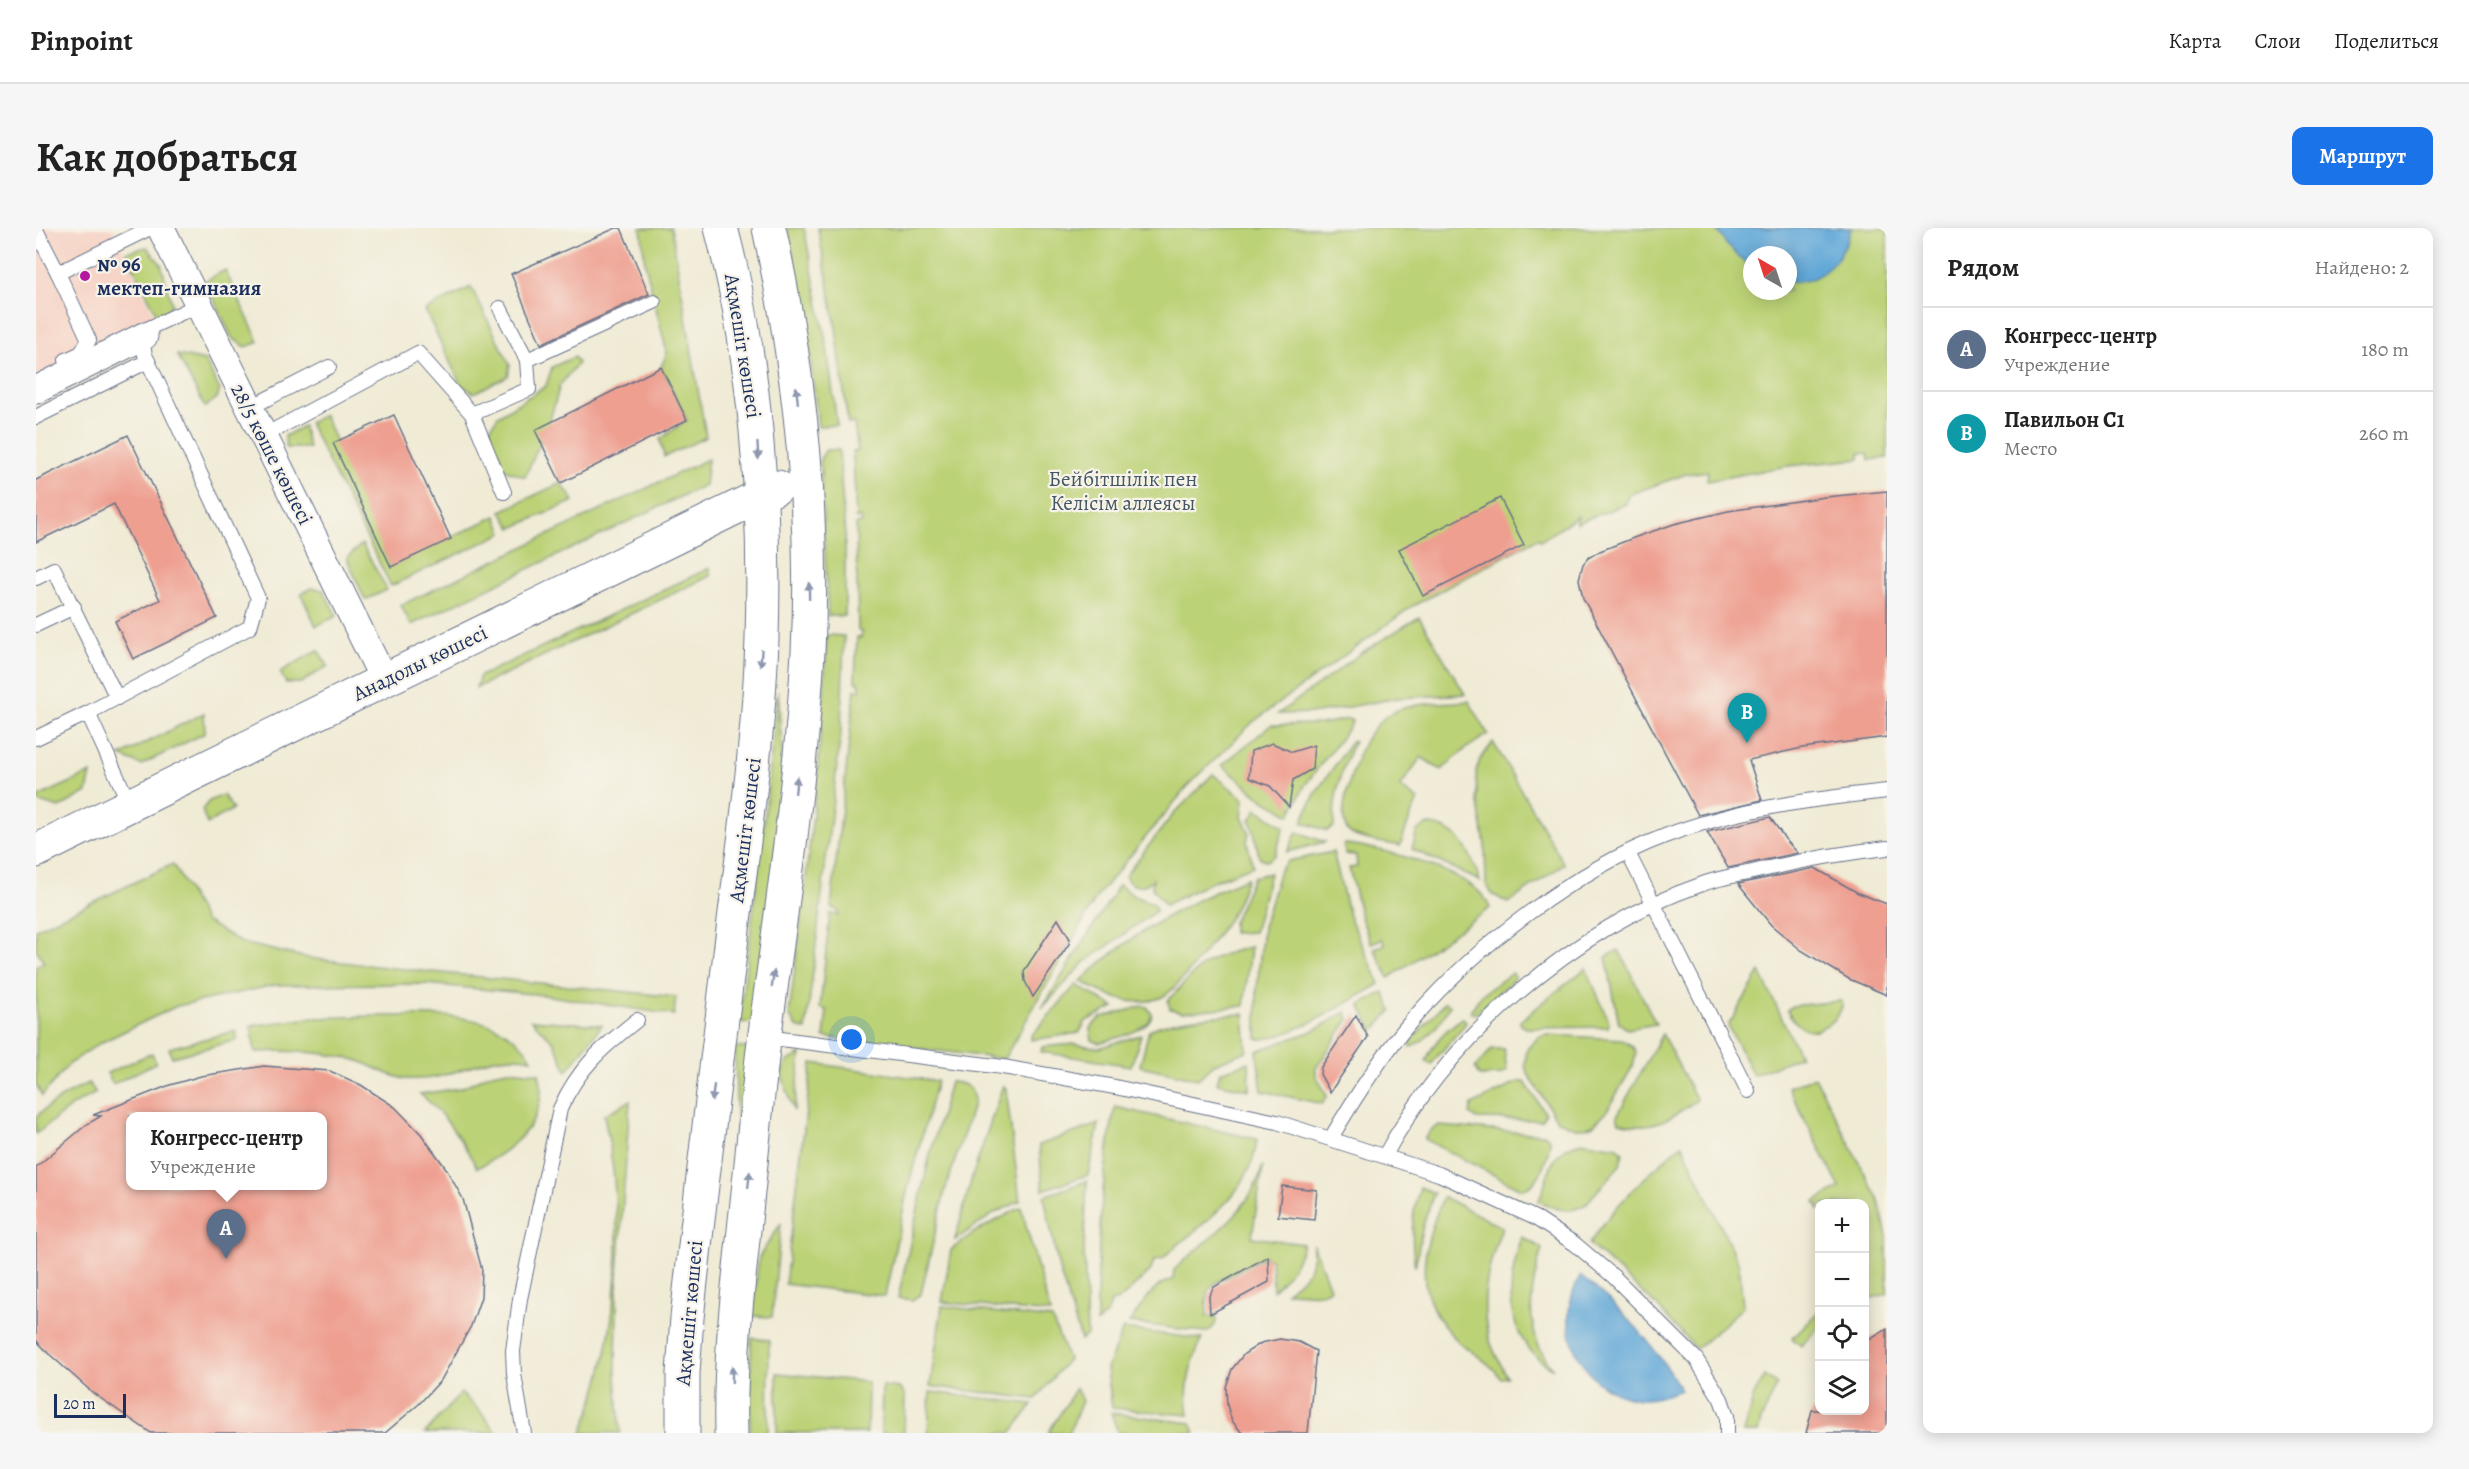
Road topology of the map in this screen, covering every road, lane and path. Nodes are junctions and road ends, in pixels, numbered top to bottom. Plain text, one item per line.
1 (150, 228) edge
2 (161, 228) edge
3 (722, 228) edge
4 (769, 228) edge
5 (36, 230) edge
6 (58, 273) junction
7 (654, 302) dead end
8 (198, 305) junction
9 (500, 308) dead end
10 (146, 348) junction
11 (527, 360) junction
12 (329, 367) dead end
13 (36, 375) edge
14 (36, 390) edge
15 (249, 408) junction
16 (472, 414) junction
17 (36, 417) edge
18 (263, 436) junction
19 (804, 474) junction
20 (504, 492) dead end
21 (761, 495) junction
22 (36, 578) edge
23 (74, 607) junction
24 (36, 625) edge
25 (384, 680) junction
26 (117, 698) junction
27 (88, 713) junction
28 (36, 738) edge
29 (1887, 791) edge
30 (130, 805) junction
31 (1887, 848) edge
32 (36, 851) edge
33 (1628, 853) junction
34 (1653, 904) junction
35 (637, 1020) dead end
36 (765, 1036) junction
37 (1748, 1091) dead end
38 (1330, 1138) junction
39 (1385, 1155) junction
40 (524, 1433) edge
41 (683, 1433) edge
42 (731, 1433) edge
43 (1727, 1433) edge

1 - 6 lane
2 - 8 street, 28/5 көше көшесі
3 -> 21 street, Ақмешіт көшесі
19 -> 4 street
5 - 6 lane
6 - 13 lane
7 - 11 lane
8 - 10 lane
8 - 15 street, 28/5 көше көшесі
9 - 11 lane
10 - 14 street
10 - 17 lane
10 - 26 lane
11 - 16 lane
12 - 15 lane
15 - 18 street, 28/5 көше көшесі
16 - 18 lane
16 - 20 lane
18 - 25 street, 28/5 көше көшесі
19 - 21 street, Анадолы көшесі
36 -> 19 street
21 - 25 street, Анадолы көшесі
21 -> 41 street, Ақмешіт көшесі
22 - 23 lane
23 - 24 lane
23 - 26 lane
25 - 30 street, Анадолы көшесі
26 - 27 lane
27 - 28 lane
27 - 30 lane
29 - 33 lane
30 - 32 street, Анадолы көшесі
31 - 34 lane
33 - 34 lane
33 - 38 lane
34 - 37 lane
34 - 39 lane
35 - 40 lane
36 - 38 lane
42 -> 36 street
38 - 39 lane
39 - 43 lane

